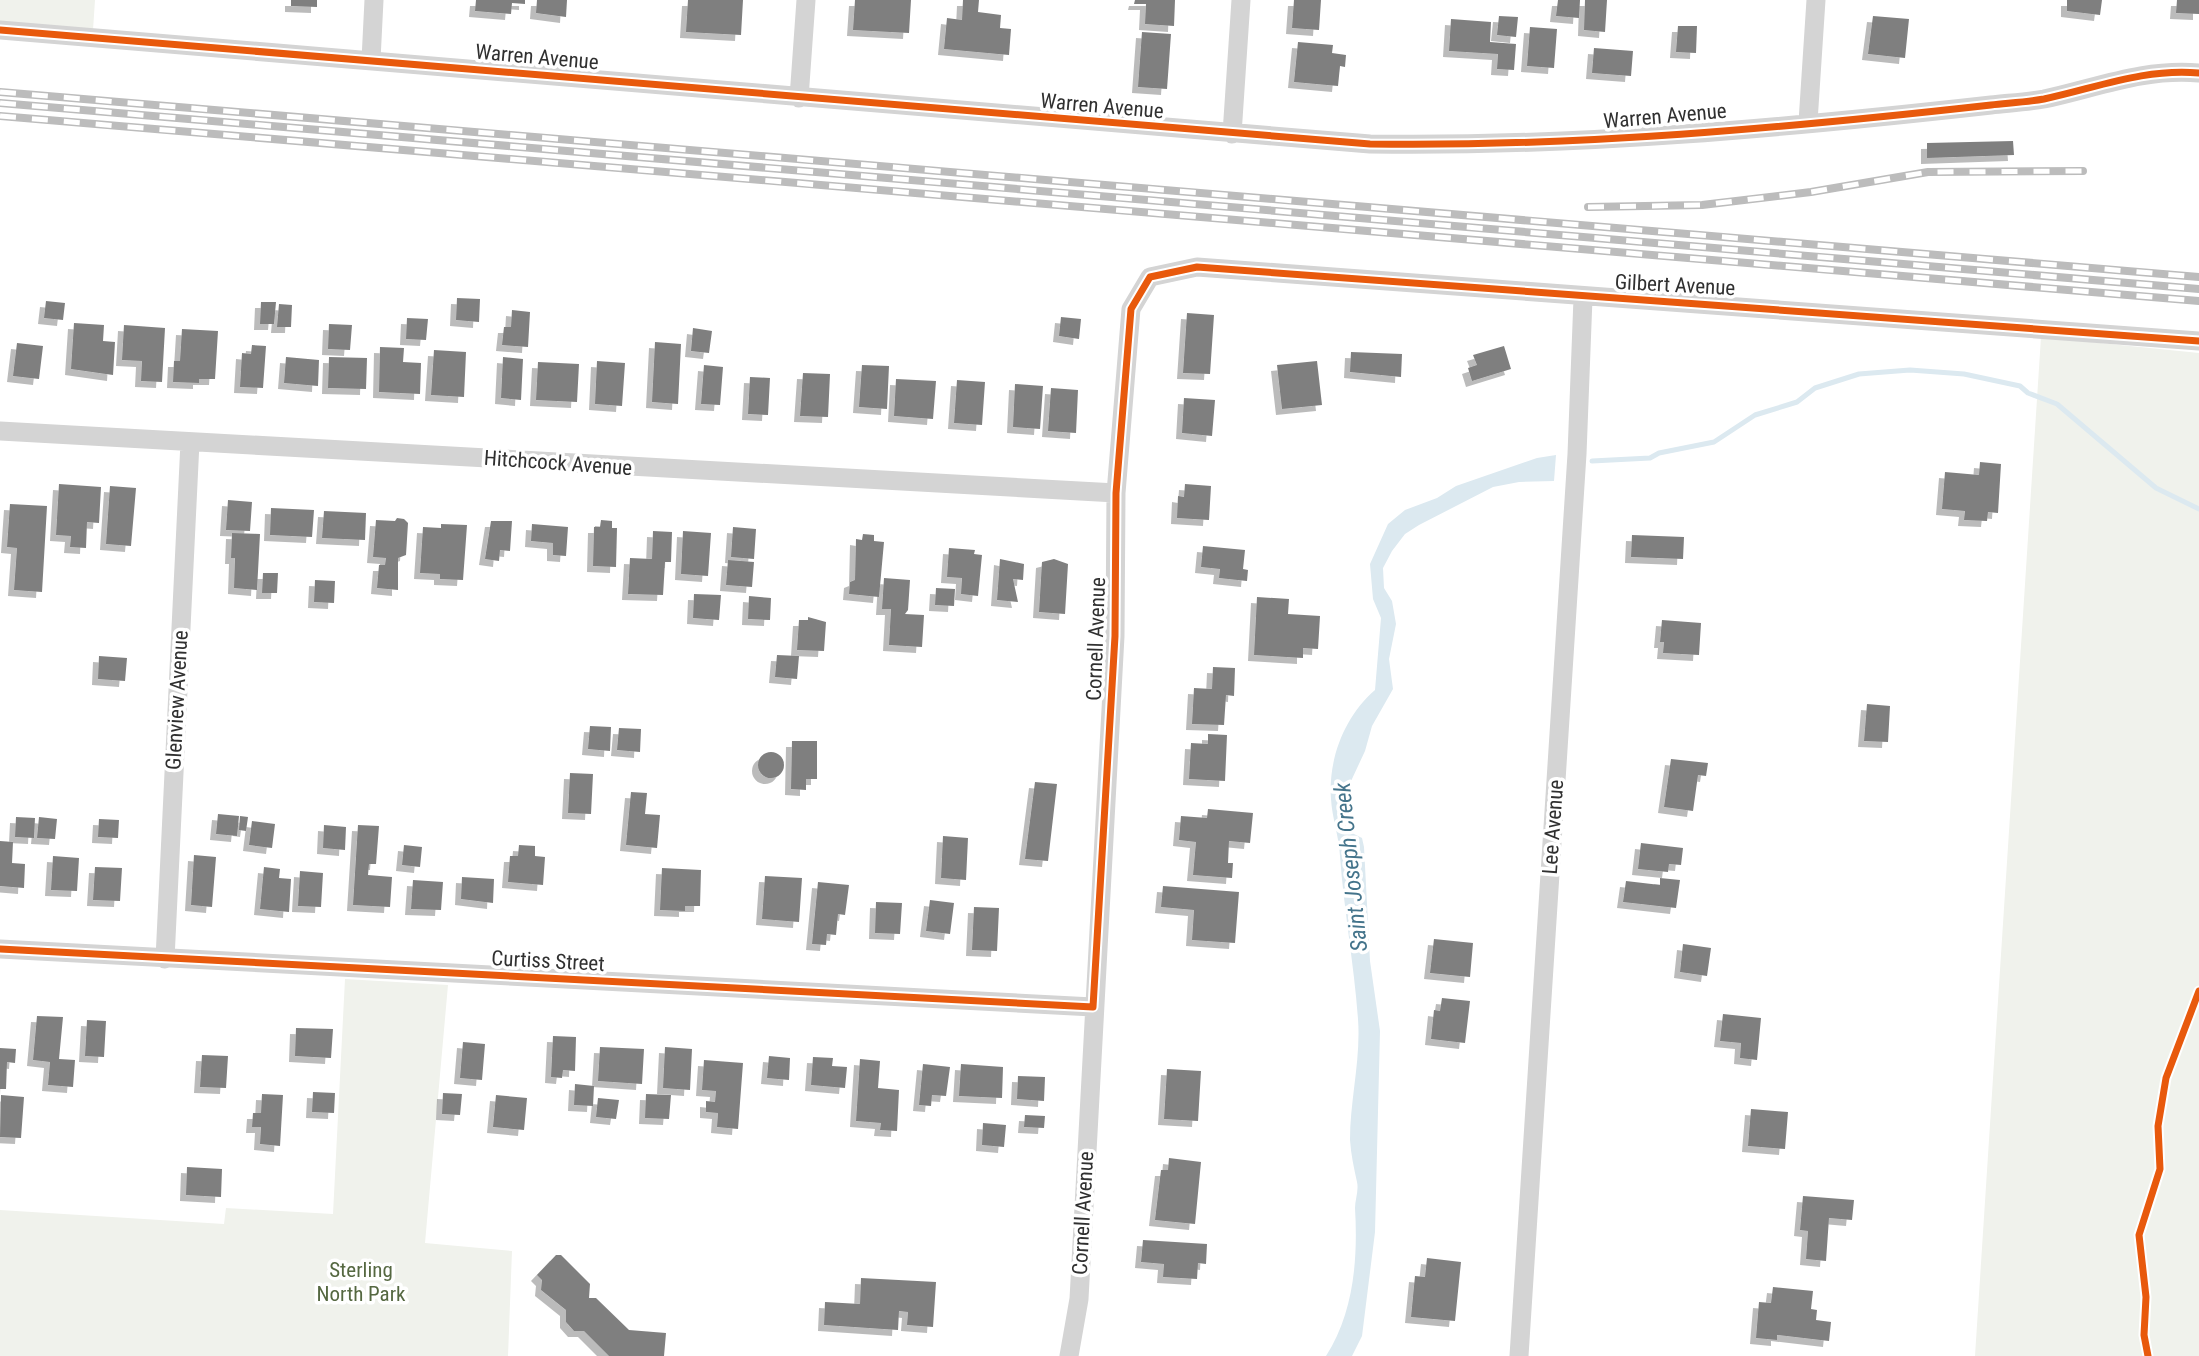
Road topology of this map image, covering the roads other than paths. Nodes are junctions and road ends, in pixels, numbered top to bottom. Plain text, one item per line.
1 (374, 0) edge
2 (806, 0) edge
3 (1241, 0) edge
4 (1816, 0) edge
5 (0, 30) edge
6 (371, 60) junction
7 (2199, 73) edge
8 (799, 98) junction
9 (1808, 122) junction
10 (1232, 134) junction
11 (1150, 277) joint
12 (1583, 298) junction
13 (2199, 341) edge
14 (0, 431) edge
15 (190, 442) junction
16 (1116, 493) junction
17 (0, 949) edge
18 (165, 959) junction
19 (1093, 1007) junction
20 (1069, 1356) edge
21 (1519, 1356) edge

1 - 6 street
2 - 8 street
3 - 10 street
4 - 9 street
5 - 6 street, Warren Avenue
6 - 8 street, Warren Avenue
7 - 9 street, Warren Avenue
8 - 10 street, Warren Avenue
9 - 10 street, Warren Avenue
11 - 12 street, Gilbert Avenue
11 - 16 street, Cornell Avenue
12 - 13 street, Gilbert Avenue
12 - 21 street, Lee Avenue
14 - 15 street, Hitchcock Avenue
15 - 16 street, Hitchcock Avenue
15 - 18 street, Glenview Avenue
16 - 19 street, Cornell Avenue
17 - 18 street, Curtiss Street
18 - 19 street, Curtiss Street
19 - 20 street, Cornell Avenue

